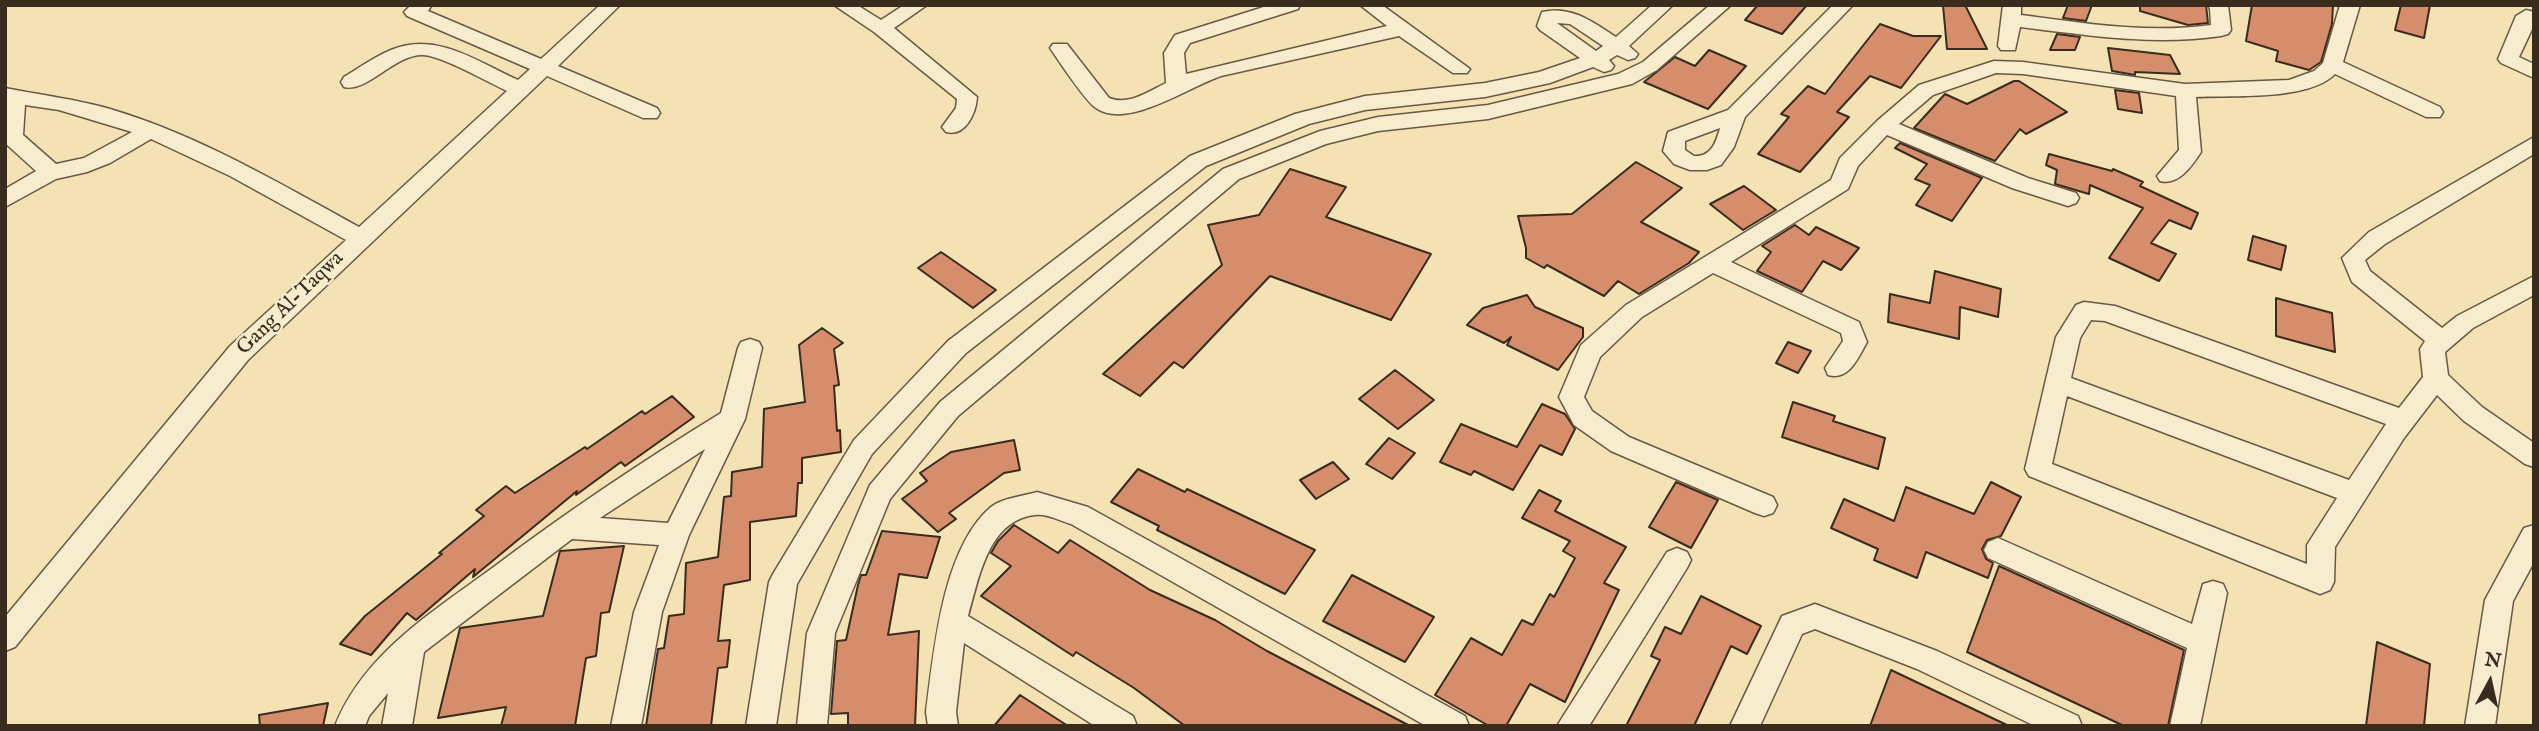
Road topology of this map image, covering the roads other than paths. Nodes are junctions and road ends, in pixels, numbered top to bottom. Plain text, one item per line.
1 (423, 5) edge
2 (611, 5) edge
3 (844, 5) edge
4 (918, 5) edge
5 (1291, 5) edge
6 (1369, 5) edge
7 (1664, 5) edge
8 (1722, 5) edge
9 (1844, 5) edge
10 (2217, 5) edge
11 (2350, 5) edge
12 (1541, 11) edge
13 (2012, 12) edge
14 (2534, 19) edge
15 (881, 28) junction
16 (1402, 29) junction
17 (2008, 46) dead end
18 (1060, 48) dead end
19 (1605, 54) junction
20 (2332, 65) junction
21 (1650, 66) junction
22 (546, 68) junction
23 (1460, 69) dead end
24 (2534, 72) edge
25 (1625, 79) junction
26 (351, 82) dead end
27 (1177, 88) junction
28 (520, 89) junction
29 (2185, 91) junction
30 (10, 96) edge
31 (2433, 112) dead end
32 (650, 113) dead end
33 (1735, 115) dead end
34 (953, 127) dead end
35 (1884, 127) junction
36 (149, 131) junction
37 (2534, 144) edge
38 (51, 172) junction
39 (2168, 176) dead end
40 (2068, 198) dead end
41 (5, 199) edge
42 (1139, 207) junction
43 (1169, 225) junction
44 (361, 238) junction
45 (1714, 264) junction
46 (2534, 284) edge
47 (2442, 341) junction
48 (750, 348) dead end
49 (1836, 368) dead end
50 (2436, 379) junction
51 (2058, 383) junction
52 (911, 394) junction
53 (949, 409) junction
54 (732, 419) junction
55 (2403, 420) junction
56 (2534, 457) edge
57 (2354, 492) junction
58 (1764, 505) dead end
59 (567, 527) junction
60 (676, 535) junction
61 (2534, 536) edge
62 (1998, 550) dead end
63 (1677, 560) dead end
64 (2213, 593) dead end
65 (952, 621) junction
66 (8, 631) edge
67 (2203, 642) junction
68 (411, 645) junction
69 (350, 726) edge
70 (397, 726) edge
71 (626, 726) edge
72 (761, 726) edge
73 (812, 726) edge
74 (943, 726) edge
75 (1122, 726) edge
76 (1454, 726) edge
77 (1572, 726) edge
78 (1745, 726) edge
79 (2067, 726) edge
80 (2185, 726) edge
81 (2480, 726) edge

1 - 22 street
2 - 22 street, Gang Al-Taqwa
3 - 15 street
4 - 15 street
5 - 27 street
6 - 16 street
7 - 19 street
8 - 21 street
9 - 33 street
10 - 13 street
11 - 20 street
12 - 19 street
13 - 17 street
14 - 24 street
15 - 34 street
16 - 23 street
16 - 27 street
18 - 27 street
19 - 21 street
19 - 25 street
19 - 42 street
20 - 29 street
20 - 31 street
21 - 25 street
22 - 28 street, Gang Al-Taqwa
22 - 32 street
25 - 43 street
26 - 28 street
28 - 44 street, Gang Al-Taqwa
29 - 35 street
29 - 39 street
30 - 36 street
30 - 38 street
35 - 40 street
35 - 45 street
36 - 38 street
36 - 44 street
37 - 47 street
38 - 41 street
42 - 43 street
42 - 52 street
43 - 53 street
44 - 66 street, Gang Al-Taqwa
45 - 49 street
45 - 58 street
46 - 47 street
47 - 50 street
48 - 54 street
50 - 55 street
50 - 56 street
51 - 55 street
51 - 57 street
51 - 57 street
52 - 53 street
52 - 72 street
53 - 73 street
54 - 59 street
54 - 60 street
55 - 57 street
59 - 60 street
59 - 68 street
60 - 71 street
61 - 81 street
62 - 67 street
63 - 77 street
64 - 67 street
65 - 74 street
65 - 75 street
65 - 76 street
67 - 80 street
68 - 69 street
68 - 70 street
78 - 79 street

